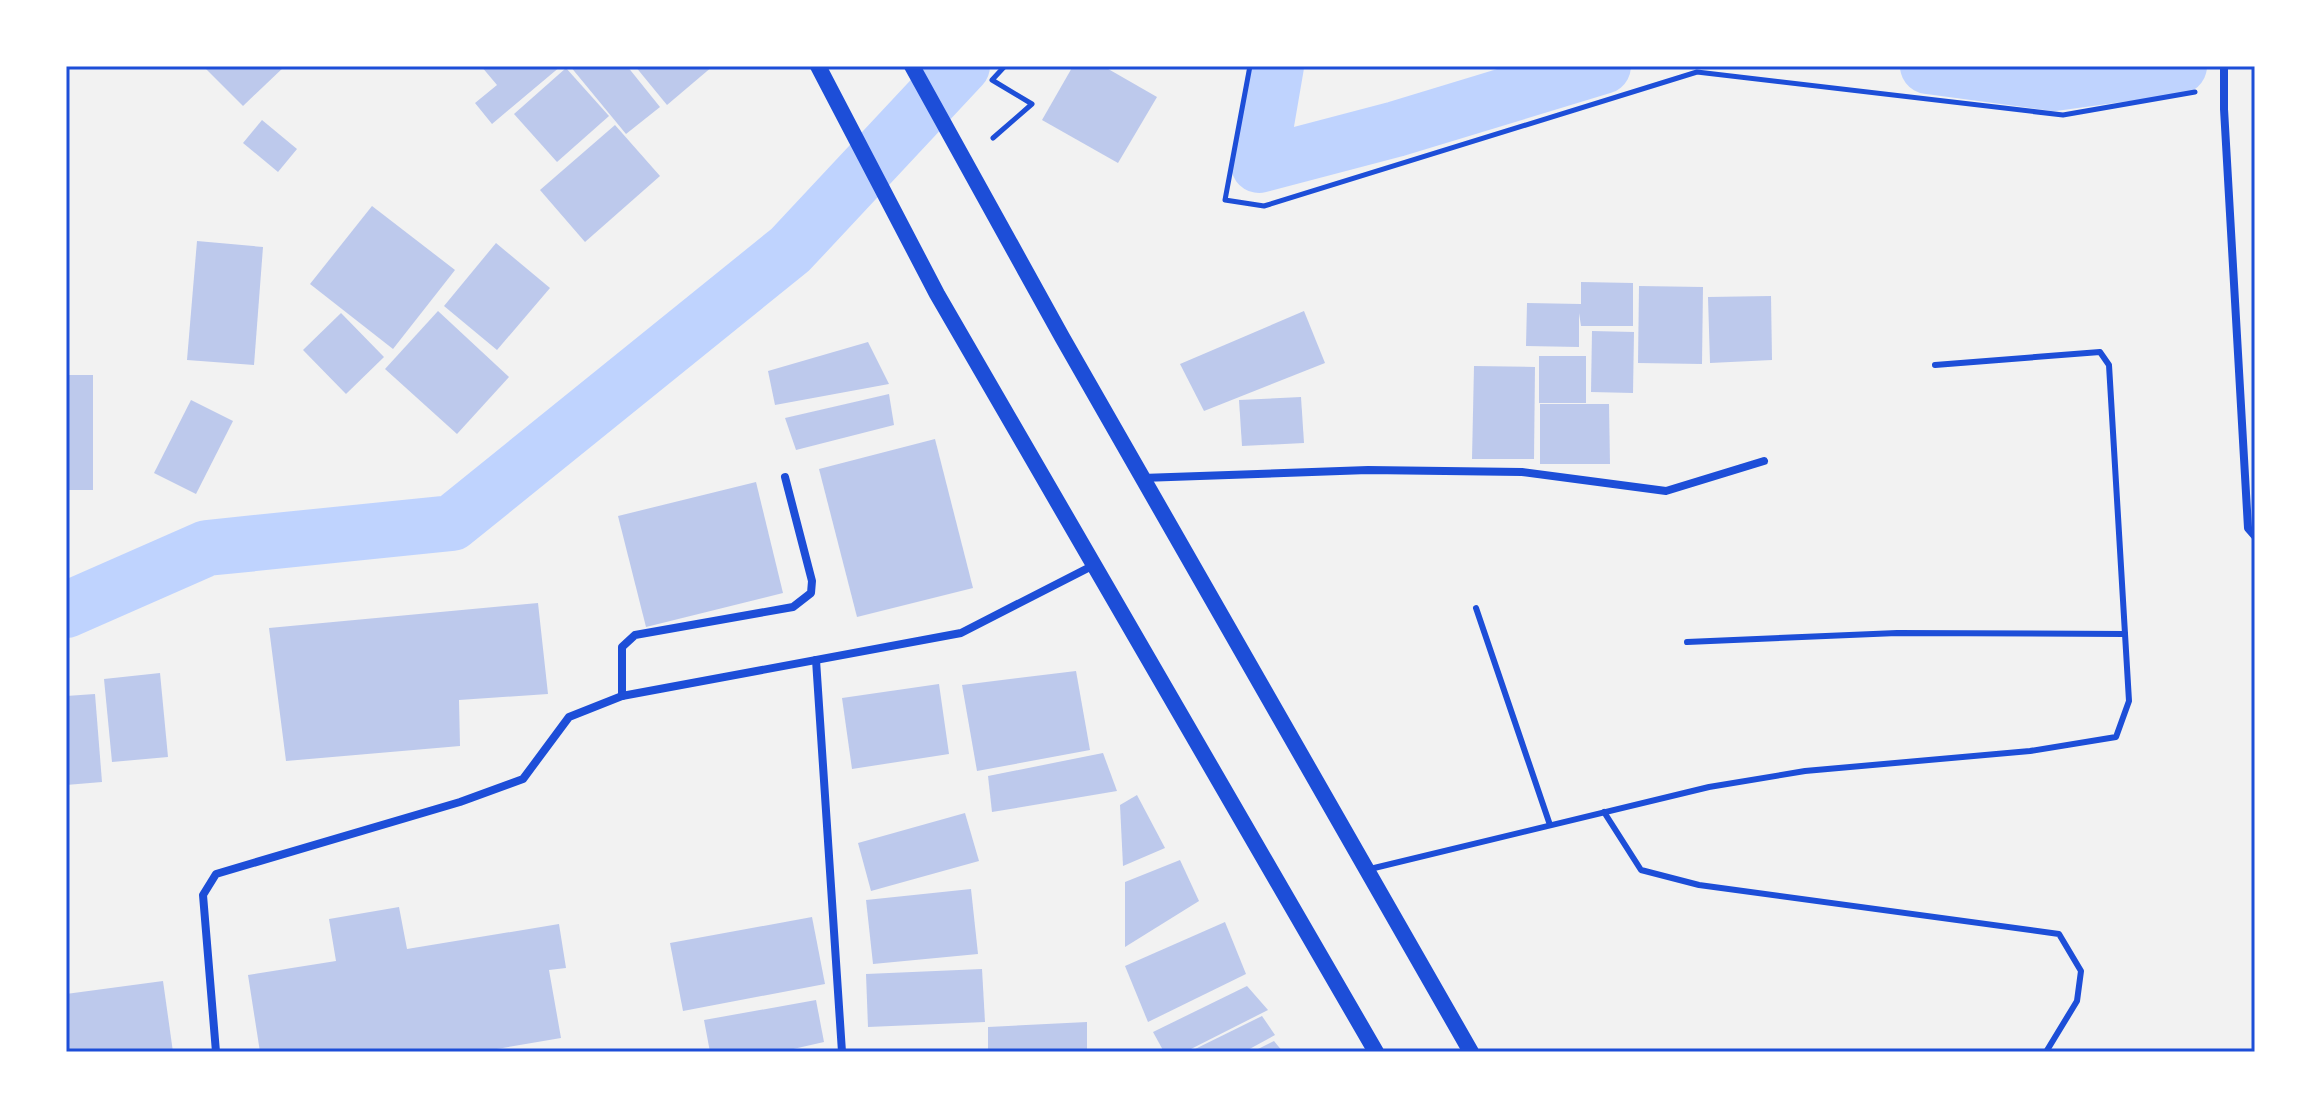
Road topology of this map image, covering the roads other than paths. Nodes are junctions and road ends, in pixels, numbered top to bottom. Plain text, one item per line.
1 (818, 66) edge
2 (912, 66) edge
3 (2224, 66) edge
4 (1935, 365) dead end
5 (1764, 461) dead end
6 (785, 477) dead end
7 (1142, 478) junction
8 (2255, 536) edge
9 (1094, 565) junction
10 (1476, 608) dead end
11 (2125, 634) junction
12 (1687, 642) dead end
13 (816, 660) junction
14 (622, 696) junction
15 (1604, 812) junction
16 (1550, 825) junction
17 (1367, 870) junction
18 (216, 1052) edge
19 (842, 1052) edge
20 (1376, 1052) edge
21 (1471, 1052) edge
22 (2046, 1052) edge

1 - 9 main road
2 - 7 main road
3 - 8 street
4 - 11 lane
5 - 7 street
6 - 14 street
7 - 17 main road
9 - 13 street
9 - 20 main road
10 - 16 lane
11 - 12 lane
11 - 15 lane
13 - 14 street
13 - 19 street
14 - 18 street
15 - 16 lane
15 - 22 lane
16 - 17 lane
17 - 21 main road

